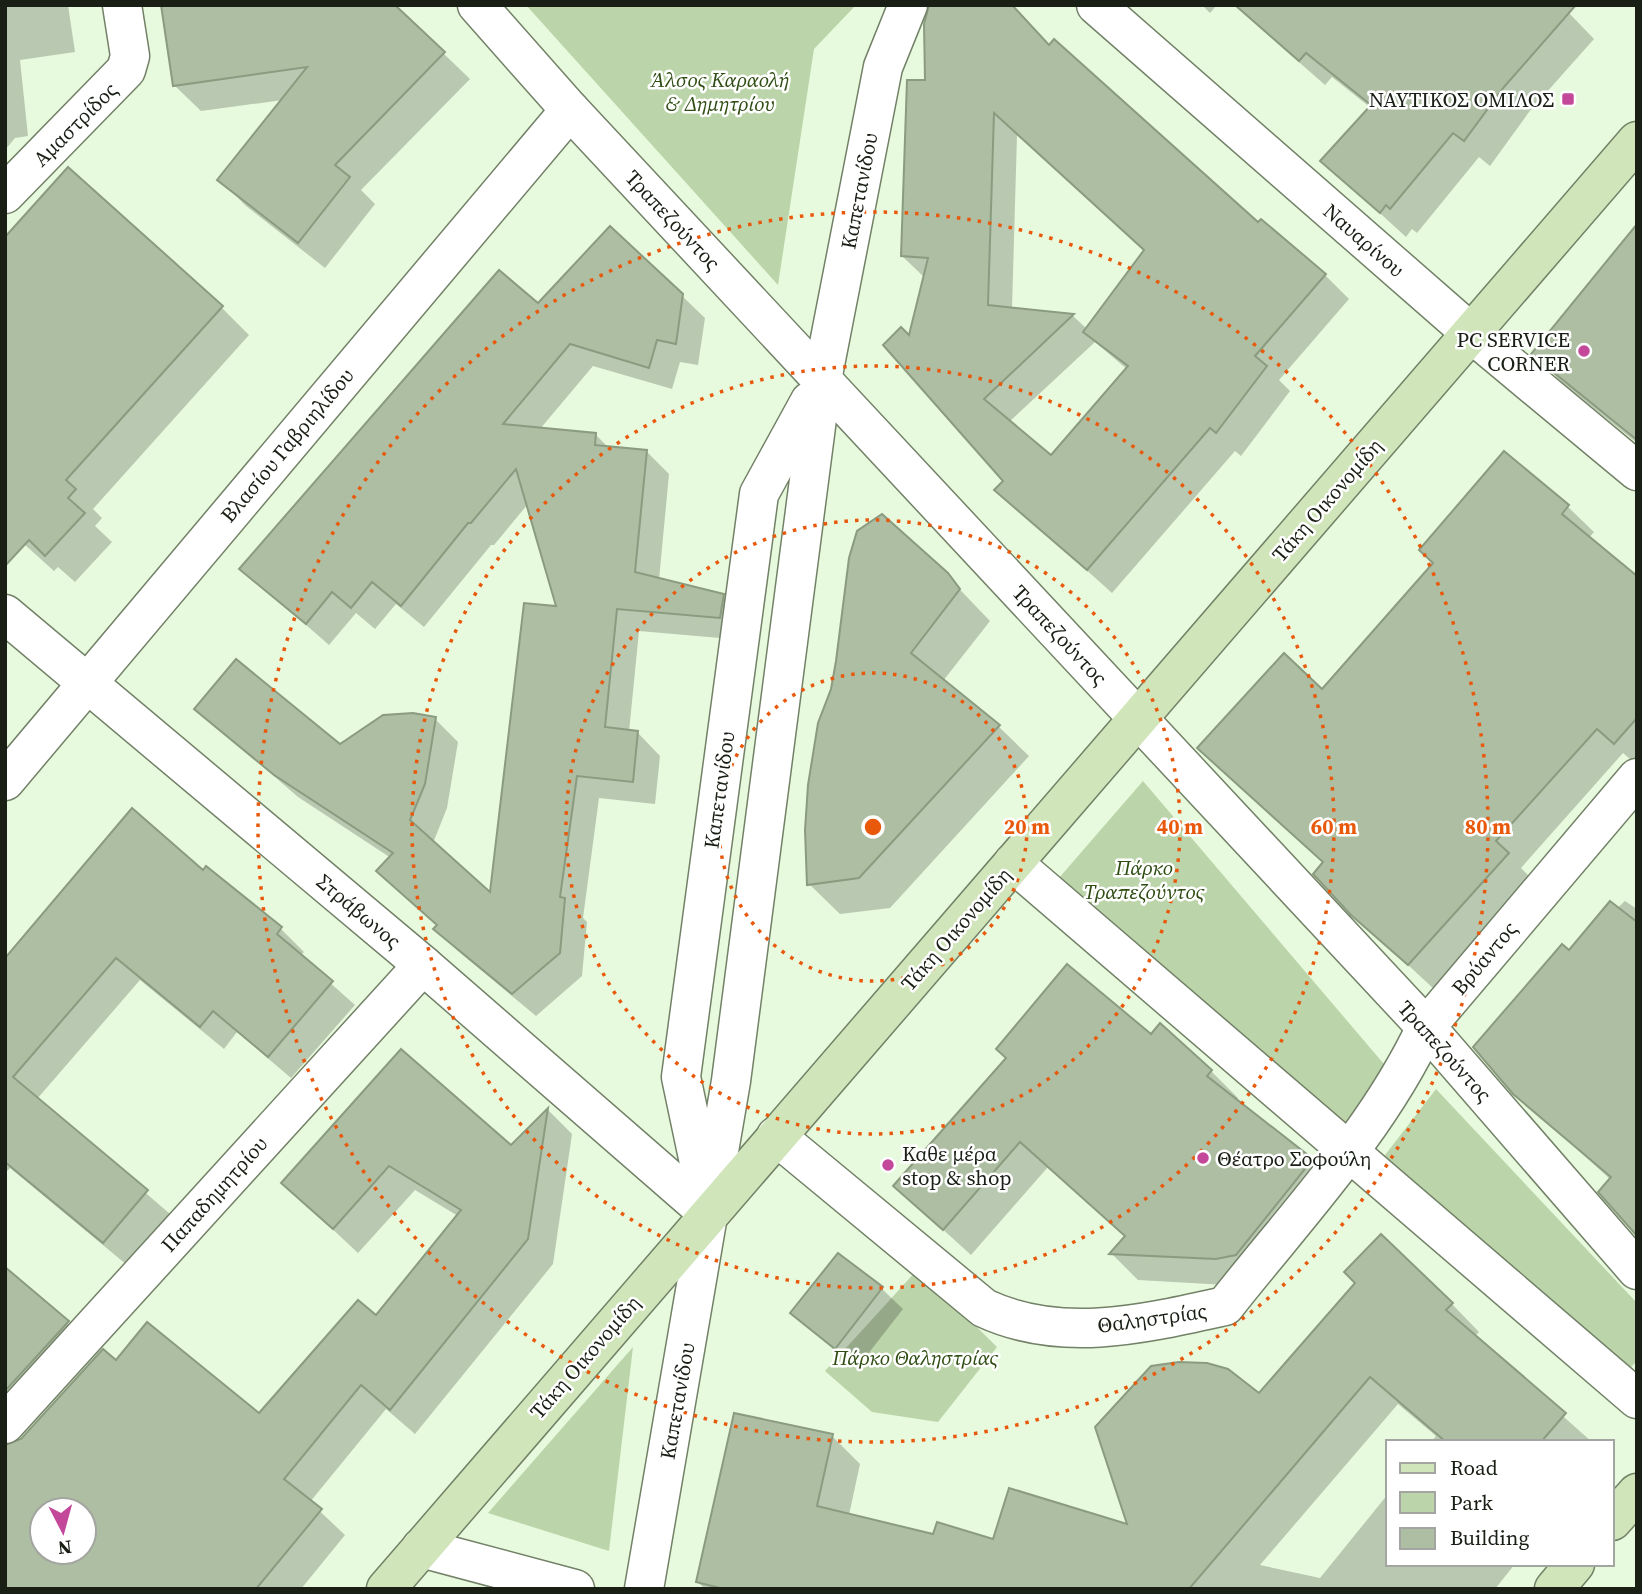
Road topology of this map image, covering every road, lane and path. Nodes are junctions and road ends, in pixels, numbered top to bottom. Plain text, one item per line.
1 (122, 5) edge
2 (477, 5) edge
3 (908, 5) edge
4 (1096, 5) edge
5 (570, 110) junction
6 (1637, 141) edge
7 (5, 194) edge
8 (1471, 333) junction
9 (822, 380) junction
10 (1637, 471) edge
11 (5, 614) edge
12 (87, 683) junction
13 (1138, 718) junction
14 (1637, 778) edge
15 (5, 781) edge
16 (1013, 863) junction
17 (424, 965) junction
18 (1426, 1027) junction
19 (776, 1136) junction
20 (1348, 1150) junction
21 (709, 1214) junction
22 (1637, 1270) edge
23 (1637, 1399) edge
24 (5, 1424) edge
25 (1637, 1493) edge
26 (1614, 1519) edge
27 (421, 1548) junction
28 (1573, 1566) edge
29 (386, 1589) edge
30 (575, 1589) edge
31 (644, 1589) edge
32 (1554, 1589) edge

1 - 7 street, Αμαστρίδος
2 - 5 street, Τραπεζούντος
3 - 9 street, Καπετανίδου
4 - 8 street, Ναυαρίνου
5 - 9 street, Τραπεζούντος
5 - 12 street, Βλασίου Γαβριηλίδου
6 - 8 main road, Τάκη Οικονομίδη
8 - 10 street, Ναυαρίνου
8 - 13 main road, Τάκη Οικονομίδη
9 - 13 street, Τραπεζούντος
9 - 21 street, Καπετανίδου
9 - 21 street, Καπετανίδου
11 - 12 street, Στράβωνος
12 - 15 street, Βλασίου Γαβριηλίδου
12 - 17 street, Στράβωνος
13 - 16 main road, Τάκη Οικονομίδη
13 - 18 street, Τραπεζούντος
14 - 18 street, Βρύαντος
16 - 19 main road, Τάκη Οικονομίδη
16 - 20 street
17 - 21 street, Στράβωνος
17 - 24 street, Παπαδημητρίου
18 - 20 street, Βρύαντος
18 - 22 street, Τραπεζούντος
19 - 20 street, Θαληστρίας
19 - 21 main road, Τάκη Οικονομίδη
20 - 23 street
21 - 27 main road, Τάκη Οικονομίδη
21 - 31 street, Καπετανίδου
25 - 26 main road
27 - 29 main road, Τάκη Οικονομίδη
27 - 30 street
28 - 32 main road

